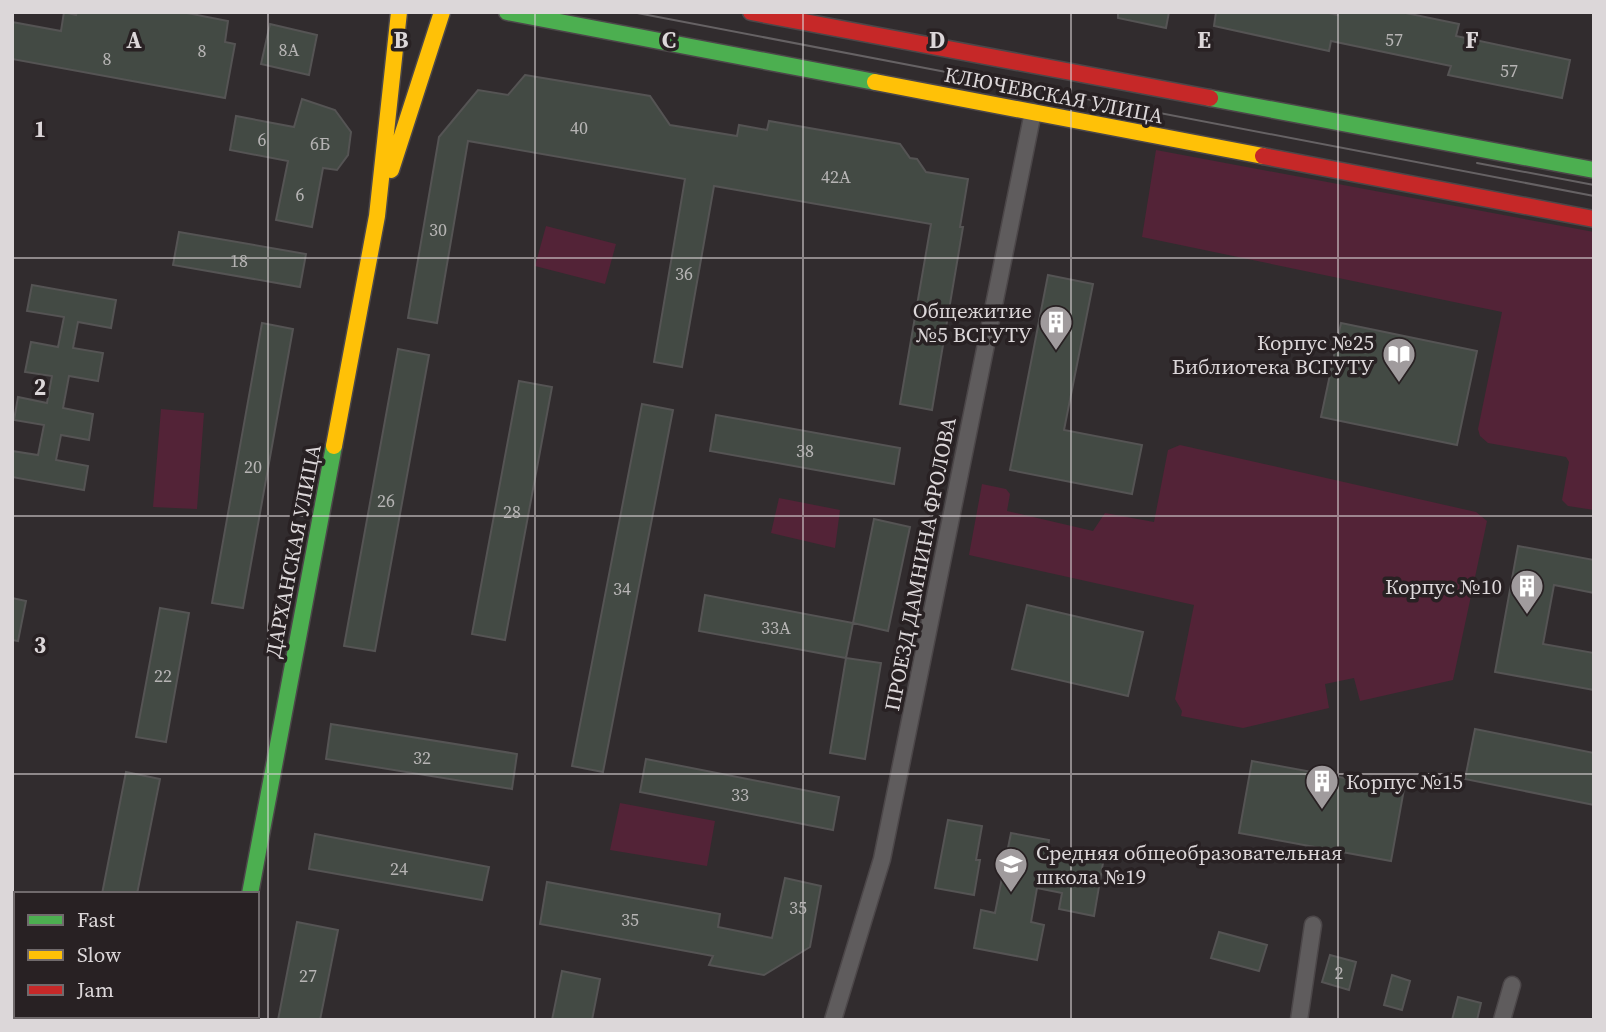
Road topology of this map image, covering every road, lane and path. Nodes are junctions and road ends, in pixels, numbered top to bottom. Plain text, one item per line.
1 (399, 12) edge
2 (442, 12) edge
3 (507, 12) edge
4 (751, 12) edge
5 (1033, 112) junction
6 (1594, 170) edge
7 (377, 216) junction
8 (1594, 219) edge
9 (250, 892) edge
10 (1313, 925) dead end
11 (1512, 985) dead end
12 (833, 1020) edge
13 (1299, 1020) edge
14 (1502, 1020) edge

1 - 7 main road, ДАРХАНСКАЯ УЛИЦА
2 - 7 main road, ДАРХАНСКАЯ УЛИЦА
3 - 5 main road, КЛЮЧЕВСКАЯ УЛИЦА
4 - 6 main road, КЛЮЧЕВСКАЯ УЛИЦА
5 - 8 main road, КЛЮЧЕВСКАЯ УЛИЦА
5 - 12 street, ПРОЕЗД ДАМНИНА ФРОЛОВА
7 - 9 main road, ДАРХАНСКАЯ УЛИЦА
10 - 13 street
11 - 14 street

